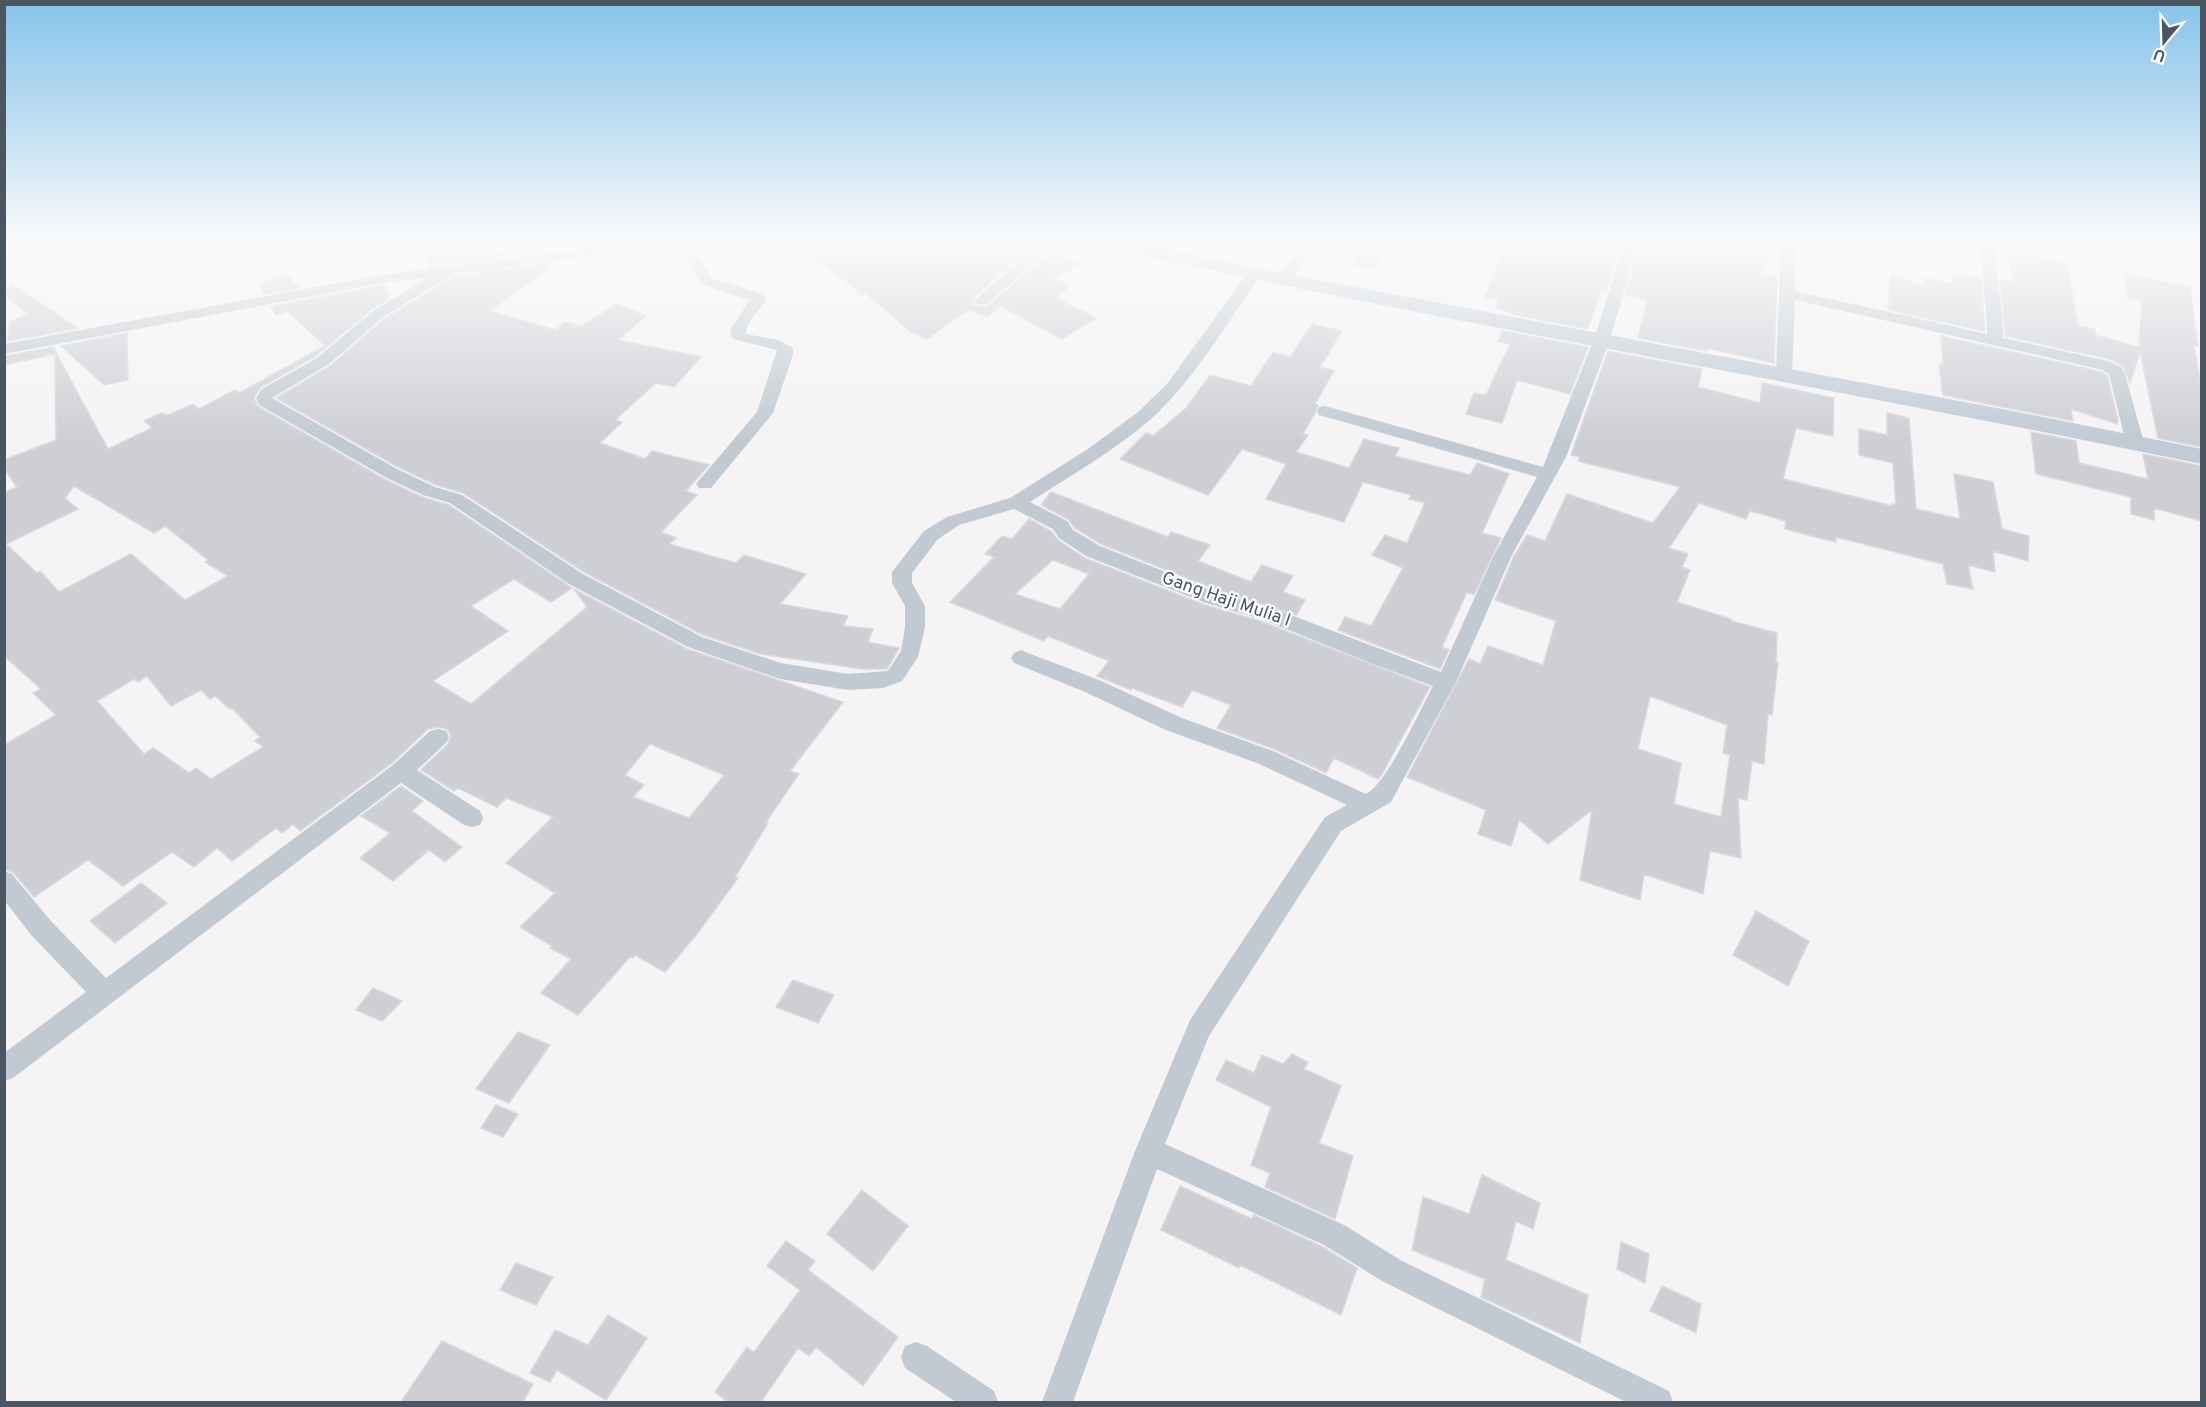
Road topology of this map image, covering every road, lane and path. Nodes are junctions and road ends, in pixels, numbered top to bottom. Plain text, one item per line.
1 (216, 309) edge
2 (387, 309) edge
3 (753, 309) edge
4 (1229, 309) edge
5 (1438, 309) edge
6 (1611, 309) edge
7 (1787, 309) edge
8 (1851, 309) edge
9 (1995, 309) edge
10 (1602, 339) junction
11 (1995, 342) junction
12 (4, 349) edge
13 (1784, 374) junction
14 (1325, 411) dead end
15 (2135, 443) junction
16 (2202, 457) edge
17 (1548, 474) junction
18 (705, 484) dead end
19 (1016, 502) junction
20 (1021, 658) dead end
21 (1446, 682) junction
22 (438, 737) dead end
23 (401, 771) junction
24 (1365, 804) junction
25 (472, 818) dead end
26 (4, 881) edge
27 (105, 994) junction
28 (4, 1070) edge
29 (1149, 1151) junction
30 (916, 1357) dead end
31 (983, 1402) edge
32 (1058, 1402) edge
33 (1658, 1402) edge

1 - 12 street
2 - 19 street
3 - 18 street
4 - 19 street
5 - 10 main road
6 - 10 street
7 - 13 street
8 - 11 street
9 - 11 street
10 - 13 main road
10 - 17 street
11 - 15 street
13 - 15 main road
14 - 17 street
15 - 16 main road
17 - 21 street
19 - 21 street, Gang Haji Mulia I
20 - 24 street
21 - 24 street
22 - 23 street
23 - 25 street
23 - 27 street
24 - 29 street
26 - 27 street
27 - 28 street
29 - 32 street
29 - 33 street
30 - 31 street

